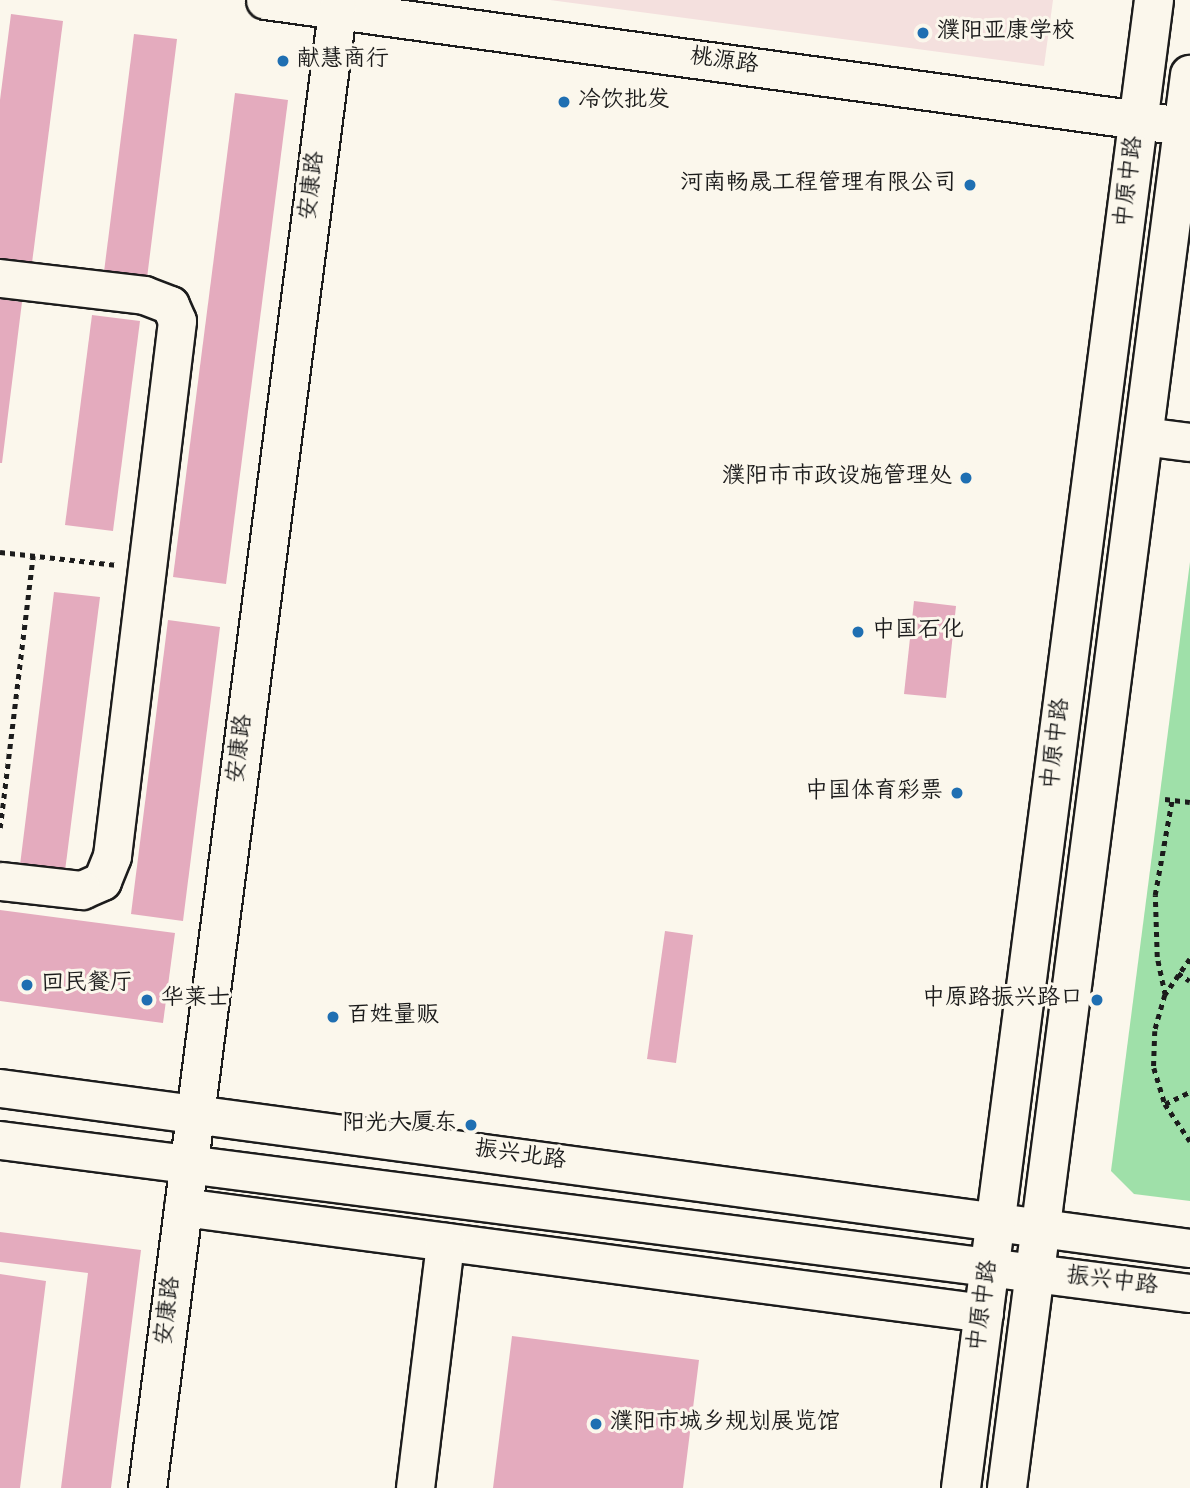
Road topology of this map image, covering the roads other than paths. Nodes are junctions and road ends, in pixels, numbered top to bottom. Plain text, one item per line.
1 (265, 0) edge
2 (1154, 0) edge
3 (337, 10) junction
4 (1190, 75) edge
5 (1139, 120) junction
6 (1183, 126) junction
7 (0, 278) edge
8 (1143, 436) junction
9 (1190, 442) edge
10 (0, 881) edge
11 (0, 1088) edge
12 (195, 1113) junction
13 (0, 1140) edge
14 (189, 1164) junction
15 (183, 1207) junction
16 (996, 1221) junction
17 (1041, 1228) junction
18 (445, 1242) junction
19 (1190, 1248) edge
20 (990, 1268) junction
21 (1035, 1273) junction
22 (1190, 1293) edge
23 (984, 1313) junction
24 (148, 1488) edge
25 (415, 1488) edge
26 (961, 1488) edge
27 (1007, 1488) edge

1 - 3 street, 桃源路
2 - 5 main road, 中原中路
3 - 5 street, 桃源路
3 - 12 street, 安康路
4 - 6 main road, 中原中路
5 - 6 street, 桃源路
5 - 16 main road, 中原中路
6 - 8 main road, 中原中路
7 - 10 street
8 - 9 street
8 - 17 main road, 中原中路
11 - 12 street, 振兴北路
12 - 14 street, 安康路
12 - 16 street, 振兴北路
13 - 14 street
14 - 15 street, 安康路
14 - 20 street
15 - 18 street
15 - 24 street, 安康路
16 - 17 street, 振兴北路
16 - 20 main road, 中原中路
17 - 19 street, 振兴中路
17 - 21 main road, 中原中路
18 - 23 street
18 - 25 street
20 - 21 street
20 - 23 main road, 中原中路
21 - 22 street, 振兴中路
21 - 27 main road, 中原中路
23 - 26 main road, 中原中路

